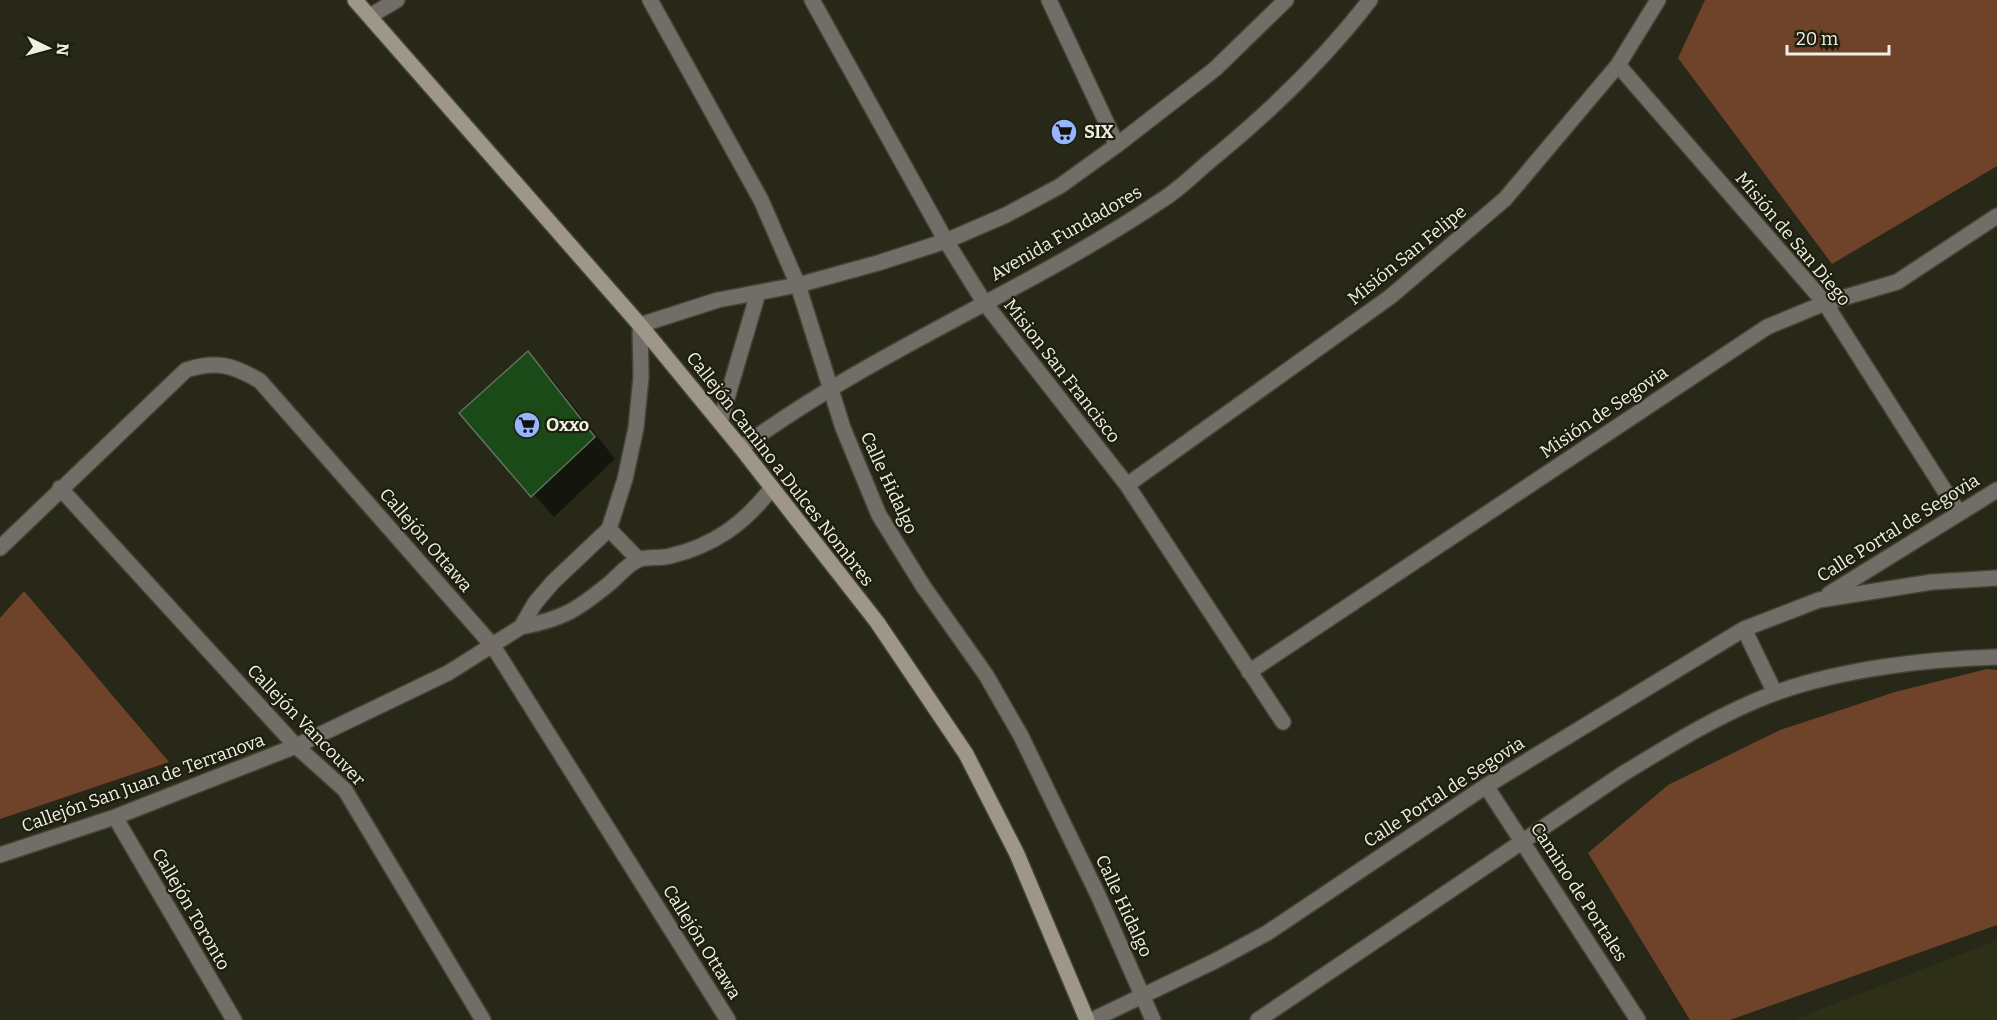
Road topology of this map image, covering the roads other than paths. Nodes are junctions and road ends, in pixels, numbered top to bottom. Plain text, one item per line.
1 (355, 0) edge
2 (397, 0) edge
3 (650, 0) edge
4 (812, 0) edge
5 (1049, 0) edge
6 (1286, 0) edge
7 (1370, 0) edge
8 (1658, 0) edge
9 (370, 16) junction
10 (1618, 65) junction
11 (1117, 146) junction
12 (1997, 216) edge
13 (946, 241) junction
14 (798, 285) junction
15 (758, 294) junction
16 (984, 302) junction
17 (1825, 303) junction
18 (640, 325) junction
19 (831, 388) junction
20 (720, 422) junction
21 (741, 448) junction
22 (1127, 484) junction
23 (60, 488) junction
24 (771, 489) junction
25 (1997, 490) edge
26 (1959, 513) junction
27 (609, 529) junction
28 (0, 548) edge
29 (638, 560) junction
30 (1997, 578) edge
31 (1819, 600) junction
32 (521, 627) junction
33 (1744, 630) junction
34 (493, 646) junction
35 (1997, 657) edge
36 (1249, 672) junction
37 (1775, 693) junction
38 (1283, 722) dead end
39 (296, 746) junction
40 (1486, 786) junction
41 (115, 818) junction
42 (1523, 842) junction
43 (0, 855) edge
44 (1144, 997) junction
45 (234, 1020) edge
46 (483, 1020) edge
47 (728, 1020) edge
48 (1087, 1020) edge
49 (1092, 1020) edge
50 (1153, 1020) edge
51 (1258, 1020) edge
52 (1638, 1020) edge

1 - 9 main road, Callejón Camino a Dulces Nombres
2 - 9 street
3 - 14 street, Calle Hidalgo
4 - 13 street, Mision San Francisco
5 - 11 street
6 - 11 street
7 - 16 street, Avenida Fundadores
8 - 10 street, Misión San Felipe
9 - 18 main road, Callejón Camino a Dulces Nombres
10 - 17 street, Misión de San Diego
10 - 22 street, Misión San Felipe
11 - 13 street
12 - 17 street, Misión de Segovia
13 - 14 street
13 - 16 street, Mision San Francisco
14 - 15 street
14 - 19 street, Calle Hidalgo
15 - 18 street
15 - 20 street
16 - 19 street, Avenida Fundadores
16 - 22 street, Mision San Francisco
17 - 26 street, Misión de San Diego
17 - 36 street, Misión de Segovia
18 - 20 main road, Callejón Camino a Dulces Nombres
18 - 27 street, Callejón San Juan de Terranova
19 - 21 street, Avenida Fundadores
19 - 44 street, Calle Hidalgo
20 - 21 main road, Callejón Camino a Dulces Nombres
21 - 24 main road, Callejón Camino a Dulces Nombres
22 - 36 street, Mision San Francisco
23 - 28 street, Callejón Ottawa
23 - 34 street, Callejón Ottawa
23 - 39 street, Callejón Vancouver
24 - 29 street
24 - 48 main road, Callejón Camino a Dulces Nombres
25 - 26 street, Calle Portal de Segovia
26 - 31 street, Calle Portal de Segovia
27 - 29 street
27 - 32 street, Callejón San Juan de Terranova
29 - 32 street, Callejón San Juan de Terranova
30 - 31 street, Calle Portal de Segovia
31 - 33 street, Calle Portal de Segovia
32 - 34 street, Callejón San Juan de Terranova
33 - 37 street
33 - 40 street, Calle Portal de Segovia
34 - 39 street, Callejón San Juan de Terranova
34 - 47 street, Callejón Ottawa
35 - 37 street
36 - 38 street, Mision San Francisco
37 - 42 street
39 - 41 street, Callejón San Juan de Terranova
39 - 46 street, Callejón Vancouver
40 - 42 street, Camino de Portales
40 - 44 street, Calle Portal de Segovia
41 - 43 street, Callejón San Juan de Terranova
41 - 45 street, Callejón Toronto
42 - 51 street
42 - 52 street, Camino de Portales
44 - 49 street, Calle Portal de Segovia
44 - 50 street, Calle Hidalgo

